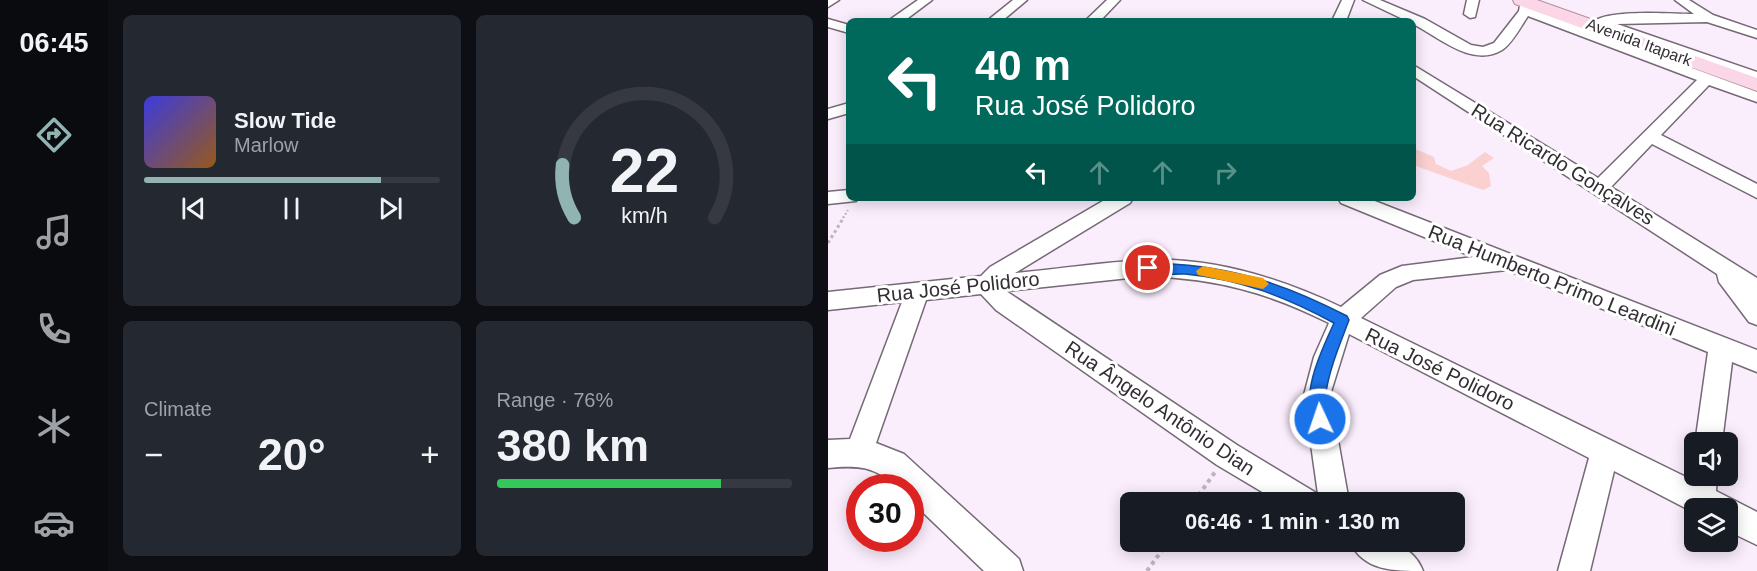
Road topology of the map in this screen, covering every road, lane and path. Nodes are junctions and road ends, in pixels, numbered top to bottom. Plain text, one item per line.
1 (833, 0) edge
2 (926, 0) edge
3 (1021, 0) edge
4 (1114, 0) edge
5 (1348, 0) edge
6 (1369, 0) edge
7 (1473, 0) edge
8 (1681, 0) edge
9 (828, 3) edge
10 (1525, 3) edge
11 (1470, 14) dead end
12 (899, 18) edge
13 (998, 18) edge
14 (1095, 18) edge
15 (1340, 18) edge
16 (1411, 18) edge
17 (1708, 18) junction
18 (1416, 20) edge
19 (828, 23) edge
20 (1597, 23) junction
21 (846, 28) edge
22 (1757, 34) edge
23 (1416, 73) edge
24 (1757, 77) edge
25 (1706, 79) junction
26 (1757, 85) edge
27 (1757, 98) edge
28 (846, 109) edge
29 (828, 114) edge
30 (1651, 136) junction
31 (1599, 188) junction
32 (1757, 192) edge
33 (828, 198) edge
34 (1118, 201) edge
35 (1355, 201) edge
36 (849, 202) edge
37 (828, 243) edge
38 (1029, 255) junction
39 (1713, 258) junction
40 (1512, 264) junction
41 (1022, 280) junction
42 (989, 283) junction
43 (1757, 289) edge
44 (917, 292) junction
45 (828, 301) edge
46 (1015, 310) junction
47 (1757, 315) edge
48 (1342, 320) junction
49 (1720, 348) junction
50 (1757, 361) edge
51 (1708, 432) edge
52 (1605, 451) junction
53 (859, 452) junction
54 (828, 454) edge
55 (1227, 455) junction
56 (1201, 492) edge
57 (1289, 492) edge
58 (1332, 492) edge
59 (1706, 494) edge
60 (1738, 519) edge
61 (1757, 529) edge
62 (1161, 552) edge
63 (1380, 552) edge
64 (1007, 571) edge
65 (1148, 571) edge
66 (1407, 571) edge
67 (1574, 571) edge

1 - 9 street
2 - 12 street
3 - 13 street
4 - 14 street
5 - 15 street
6 - 16 street
7 - 11 street
8 - 17 street
10 - 18 street
10 - 20 main road, Avenida Itapark
10 - 25 street
17 - 20 street
17 - 22 street
19 - 21 street
20 - 24 street
20 - 26 main road, Avenida Itapark
23 - 31 street, Rua Ricardo Gonçalves
25 - 27 street
25 - 30 street
28 - 29 street
30 - 31 street
30 - 32 street
31 - 39 street, Rua Ricardo Gonçalves
33 - 36 street
34 - 38 street
35 - 40 street, Rua Humberto Primo Leardini
36 - 37 path
38 - 41 street
38 - 42 street
39 - 43 street, Rua Ricardo Gonçalves
39 - 47 street, Rua Ricardo Gonçalves
40 - 48 street
40 - 49 street, Rua Humberto Primo Leardini
41 - 42 street, Rua José Polidoro
41 - 46 street
41 - 48 street, Rua José Polidoro
42 - 44 street, Rua José Polidoro
42 - 46 street, Rua Ângelo Antônio Dian
44 - 45 street, Rua José Polidoro
44 - 53 street
46 - 55 street, Rua Ângelo Antônio Dian
48 - 52 street, Rua José Polidoro
48 - 58 street
49 - 50 street, Rua Humberto Primo Leardini
49 - 51 street
52 - 59 street, Rua José Polidoro
52 - 67 street
53 - 54 street
53 - 64 street
55 - 56 path
55 - 57 street, Rua Ângelo Antônio Dian
60 - 61 street
62 - 65 path
63 - 66 street

